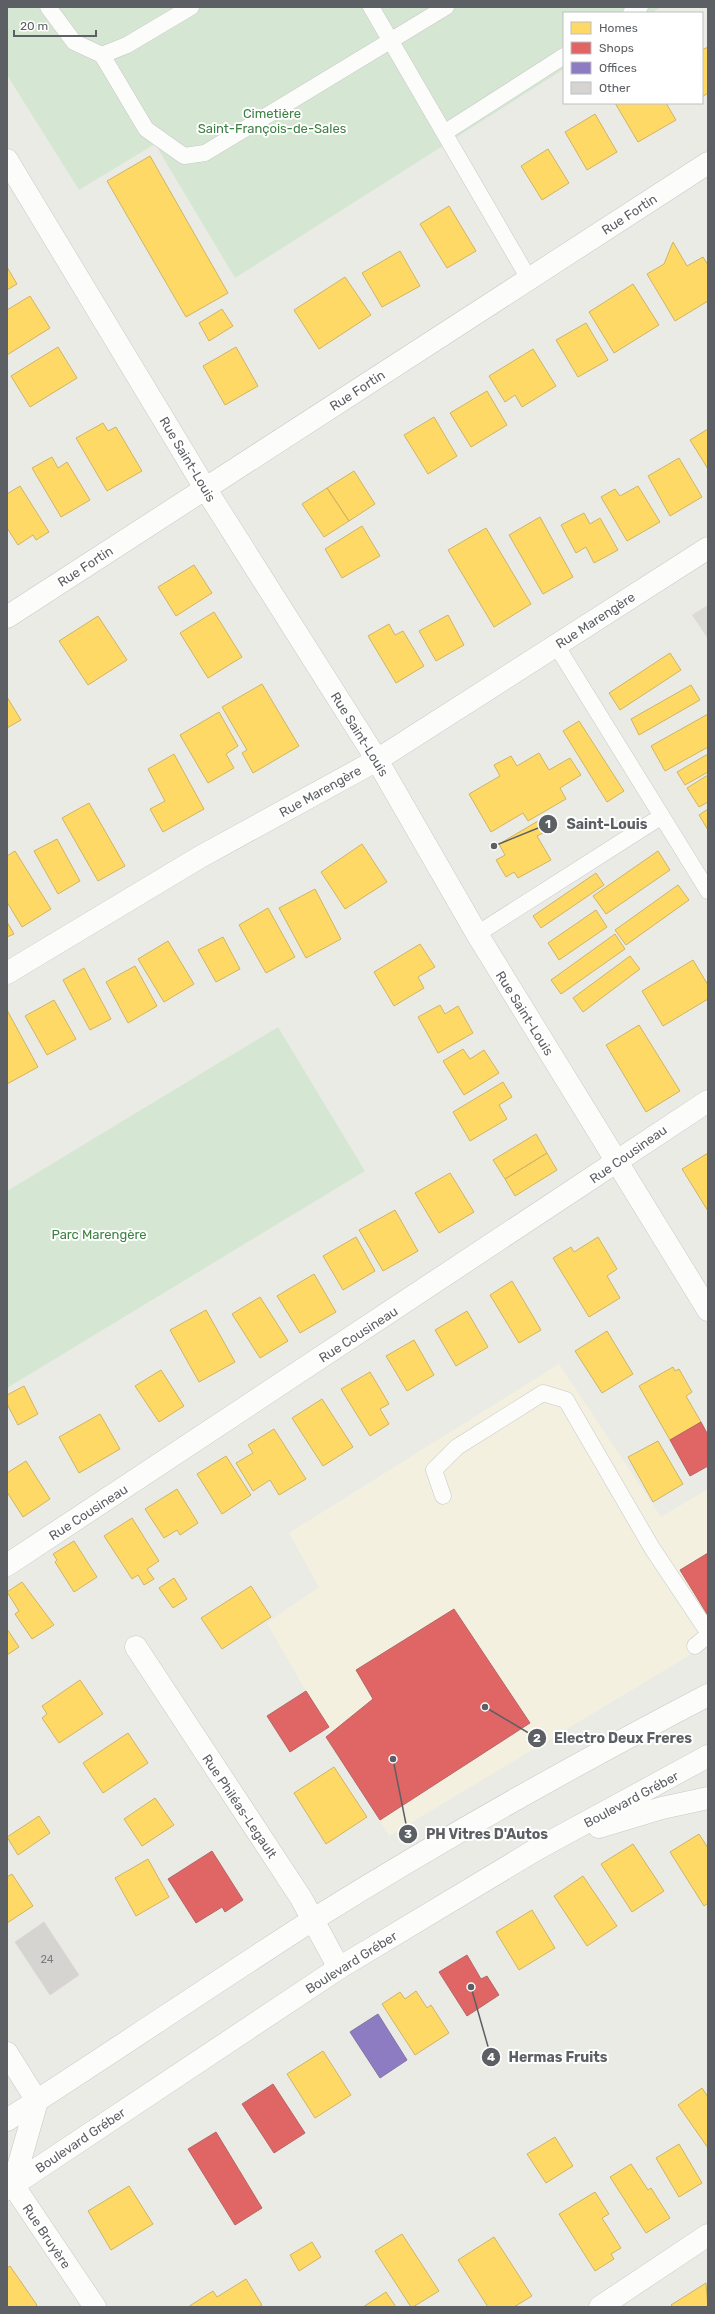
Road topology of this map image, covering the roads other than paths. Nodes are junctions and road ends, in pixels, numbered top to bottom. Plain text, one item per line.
1 (48, 7) edge
2 (192, 7) edge
3 (371, 7) edge
4 (446, 7) edge
5 (390, 39) junction
6 (102, 55) junction
7 (563, 57) edge
8 (444, 133) junction
9 (7, 160) edge
10 (708, 163) edge
11 (529, 279) junction
12 (205, 488) junction
13 (708, 548) edge
14 (7, 617) edge
15 (556, 645) junction
16 (377, 760) junction
17 (662, 816) junction
18 (708, 891) edge
19 (477, 934) junction
20 (7, 973) edge
21 (708, 1101) edge
22 (617, 1161) junction
23 (708, 1310) edge
24 (443, 1496) dead end
25 (7, 1565) edge
26 (708, 1632) edge
27 (708, 1635) edge
28 (695, 1646) dead end
29 (136, 1647) dead end
30 (708, 1694) edge
31 (708, 1756) edge
32 (708, 1798) edge
33 (537, 1849) junction
34 (313, 1920) junction
35 (339, 1968) junction
36 (7, 2053) edge
37 (37, 2101) junction
38 (7, 2120) edge
39 (10, 2187) edge
40 (708, 2236) edge
41 (614, 2303) edge
42 (95, 2307) edge

1 - 6 lane
2 - 6 lane
3 - 5 lane
4 - 5 lane
5 - 6 lane
5 - 8 lane
7 - 8 lane
8 - 11 lane
9 - 12 street, Rue Saint-Louis
10 - 11 street, Rue Fortin
11 - 12 street, Rue Fortin
12 - 14 street, Rue Fortin
12 - 16 street, Rue Saint-Louis
13 - 15 street, Rue Marengère
15 - 16 street, Rue Marengère
15 - 17 lane
16 - 19 street, Rue Saint-Louis
16 - 20 street, Rue Marengère
17 - 18 lane
17 - 19 lane
19 - 22 street, Rue Saint-Louis
21 - 22 street, Rue Cousineau
22 - 23 street, Rue Saint-Louis
22 - 25 street, Rue Cousineau
24 - 26 lane
27 - 28 lane
29 - 34 street, Rue Philéas-Legault
30 - 34 street
31 - 33 street, Boulevard Gréber
32 - 33 street
33 - 35 street, Boulevard Gréber
34 - 35 street, Rue Philéas-Legault
34 - 37 street
35 - 39 street, Boulevard Gréber
36 - 37 street
37 - 38 street
37 - 39 street
39 - 42 street, Rue Bruyère
40 - 41 street

